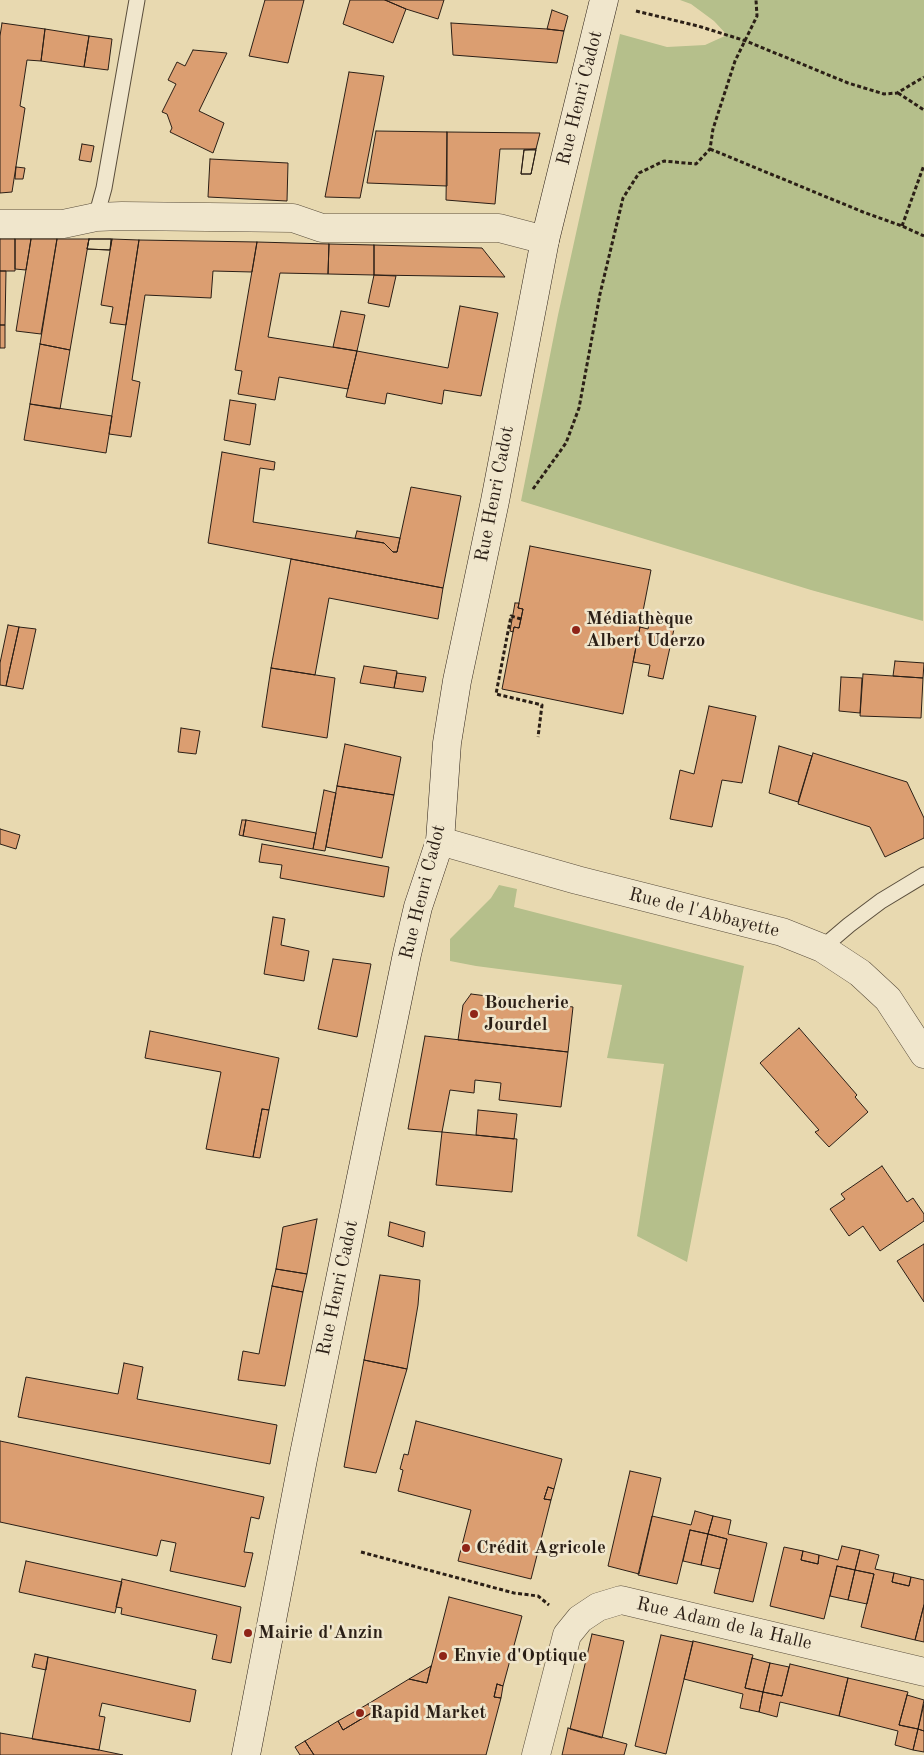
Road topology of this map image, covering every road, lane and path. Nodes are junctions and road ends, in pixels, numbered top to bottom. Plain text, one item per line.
1 (137, 0) edge
2 (756, 0) edge
3 (604, 2) edge
4 (746, 41) junction
5 (924, 76) edge
6 (897, 93) junction
7 (924, 110) edge
8 (710, 150) junction
9 (924, 165) edge
10 (96, 217) junction
11 (0, 224) edge
12 (902, 226) junction
13 (924, 236) edge
14 (545, 240) junction
15 (534, 488) dead end
16 (521, 618) dead end
17 (538, 737) dead end
18 (440, 841) junction
19 (924, 874) edge
20 (822, 948) junction
21 (924, 1054) edge
22 (361, 1552) dead end
23 (514, 1593) dead end
24 (924, 1672) edge
25 (246, 1755) edge
26 (536, 1755) edge

1 - 10 lane
2 - 4 path
3 - 4 path
3 - 14 main road, Rue Henri Cadot
4 - 6 path
4 - 8 path
5 - 6 path
6 - 7 path
8 - 12 path
8 - 15 path
9 - 12 path
10 - 11 main road
10 - 14 main road
12 - 13 path
14 - 18 main road, Rue Henri Cadot
16 - 17 path
18 - 20 main road, Rue de l'Abbayette
18 - 25 main road, Rue Henri Cadot
19 - 20 lane
20 - 21 main road, Rue de l'Abbayette
22 - 23 path
24 - 26 main road, Rue Adam de la Halle

